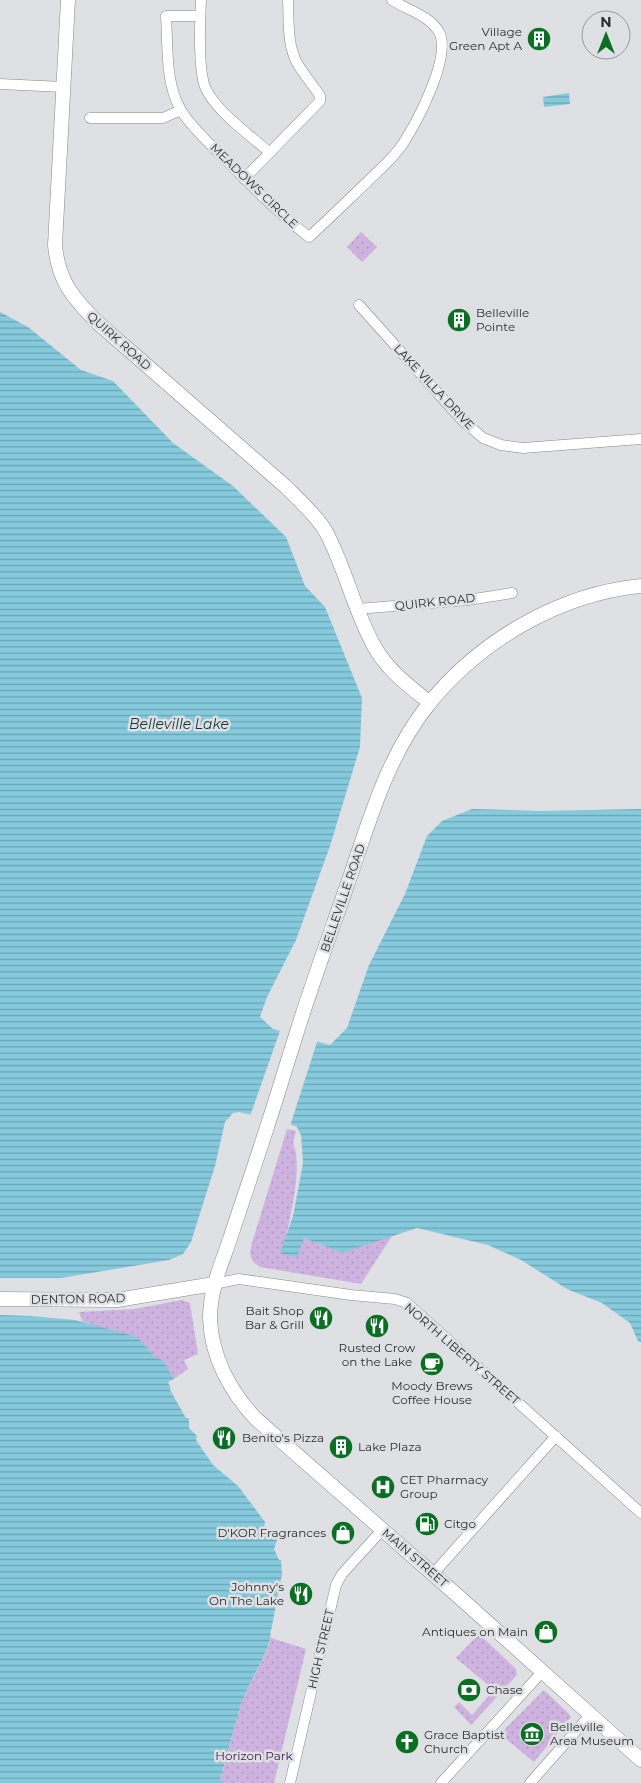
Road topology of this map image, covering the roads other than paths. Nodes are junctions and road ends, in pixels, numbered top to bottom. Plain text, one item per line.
1 (68, 0) edge
2 (201, 0) edge
3 (288, 0) edge
4 (392, 0) edge
5 (200, 16) junction
6 (0, 84) edge
7 (63, 87) junction
8 (181, 110) junction
9 (90, 118) dead end
10 (269, 152) junction
11 (244, 178) junction
12 (359, 305) dead end
13 (641, 439) edge
14 (641, 586) edge
15 (512, 592) dead end
16 (357, 609) junction
17 (430, 703) junction
18 (214, 1284) junction
19 (0, 1299) edge
20 (214, 1339) joint
21 (556, 1436) junction
22 (641, 1513) edge
23 (382, 1530) junction
24 (433, 1574) junction
25 (542, 1672) junction
26 (590, 1715) junction
27 (641, 1760) edge
28 (290, 1783) edge
29 (441, 1783) edge
30 (530, 1783) edge

1 - 7 main road, QUIRK ROAD
2 - 5 street
3 - 10 street
4 - 11 street, MEADOWS CIRCLE
5 - 8 street, MEADOWS CIRCLE
5 - 10 street
6 - 7 street
7 - 16 main road, QUIRK ROAD
8 - 9 street
8 - 11 street, MEADOWS CIRCLE
10 - 11 street
12 - 13 street, LAKE VILLA DRIVE
14 - 17 main road, BELLEVILLE ROAD
15 - 16 street, QUIRK ROAD
16 - 17 main road, QUIRK ROAD
17 - 18 main road, BELLEVILLE ROAD
18 - 19 main road, DENTON ROAD
18 - 20 main road, BELLEVILLE ROAD
18 - 21 street, NORTH LIBERTY STREET
20 - 23 main road, MAIN STREET
21 - 22 street, NORTH LIBERTY STREET
21 - 24 street
23 - 24 main road, MAIN STREET
23 - 28 street, HIGH STREET
24 - 25 main road, MAIN STREET
25 - 26 main road, MAIN STREET
25 - 29 street
26 - 27 main road, MAIN STREET
26 - 30 street

